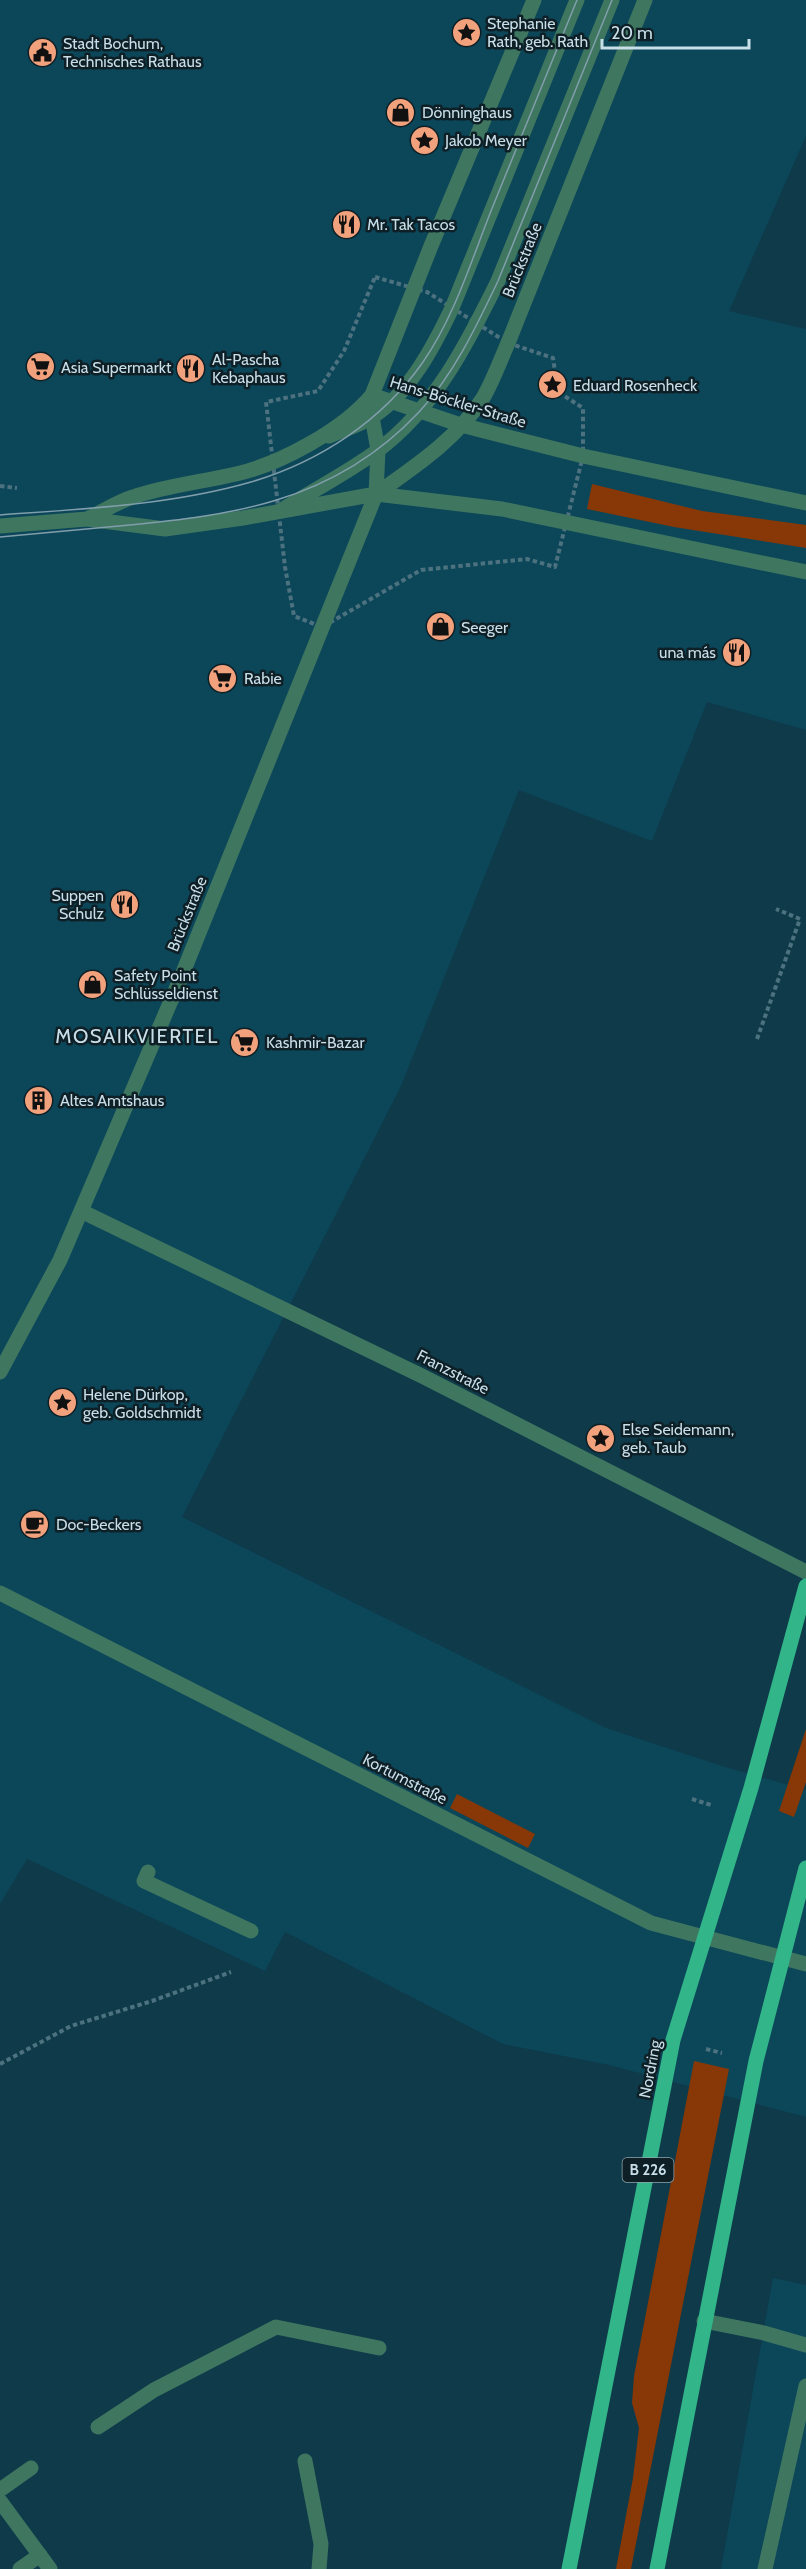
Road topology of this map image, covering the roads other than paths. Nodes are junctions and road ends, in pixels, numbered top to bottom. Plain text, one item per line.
1 (534, 0) edge
2 (577, 0) edge
3 (612, 0) edge
4 (645, 0) edge
5 (372, 395) junction
6 (391, 400) junction
7 (420, 411) junction
8 (372, 417) junction
9 (461, 425) junction
10 (378, 450) junction
11 (274, 460) junction
12 (376, 494) junction
13 (806, 503) edge
14 (280, 511) junction
15 (87, 519) junction
16 (0, 526) edge
17 (806, 572) edge
18 (81, 1211) junction
19 (0, 1372) edge
20 (806, 1572) edge
21 (806, 1586) edge
22 (0, 1593) edge
23 (806, 1868) edge
24 (148, 1872) dead end
25 (251, 1931) dead end
26 (706, 1938) junction
27 (783, 1958) junction
28 (806, 1964) edge
29 (705, 2321) junction
30 (806, 2345) edge
31 (379, 2348) dead end
32 (806, 2386) edge
33 (98, 2427) dead end
34 (305, 2461) dead end
35 (31, 2468) dead end
36 (0, 2490) edge
37 (0, 2502) edge
38 (40, 2555) junction
39 (20, 2569) edge
40 (50, 2569) edge
41 (319, 2569) edge
42 (569, 2569) edge
43 (657, 2569) edge
44 (765, 2569) edge

1 - 5 street, Brückstraße
2 - 6 street
3 - 7 street
4 - 9 street, Brückstraße
5 - 6 street, Hans-Böckler-Straße
5 - 8 street, Brückstraße
5 - 11 street, Hans-Böckler-Straße
6 - 7 street, Hans-Böckler-Straße
6 - 8 street
7 - 9 street, Hans-Böckler-Straße
7 - 10 street
8 - 10 street, Brückstraße
8 - 11 street
9 - 12 street, Brückstraße
9 - 13 street, Hans-Böckler-Straße
10 - 12 street, Brückstraße
10 - 14 street
11 - 15 street, Hans-Böckler-Straße
12 - 14 street, Hans-Böckler-Straße
12 - 17 street, Hans-Böckler-Straße
12 - 18 street, Brückstraße
14 - 15 street, Hans-Böckler-Straße
15 - 16 street, Hans-Böckler-Straße
18 - 19 street, Brückstraße
18 - 20 street, Franzstraße
21 - 26 main road, Nordring / B 226
22 - 26 street, Kortumstraße
23 - 27 main road
24 - 25 street
26 - 27 street, Kortumstraße
26 - 42 main road, Nordring / B 226
27 - 28 street, Kortumstraße
27 - 29 main road
29 - 30 street
29 - 43 main road
31 - 33 street
32 - 44 street
34 - 41 street
35 - 36 street
37 - 38 street
38 - 39 street
38 - 40 street

